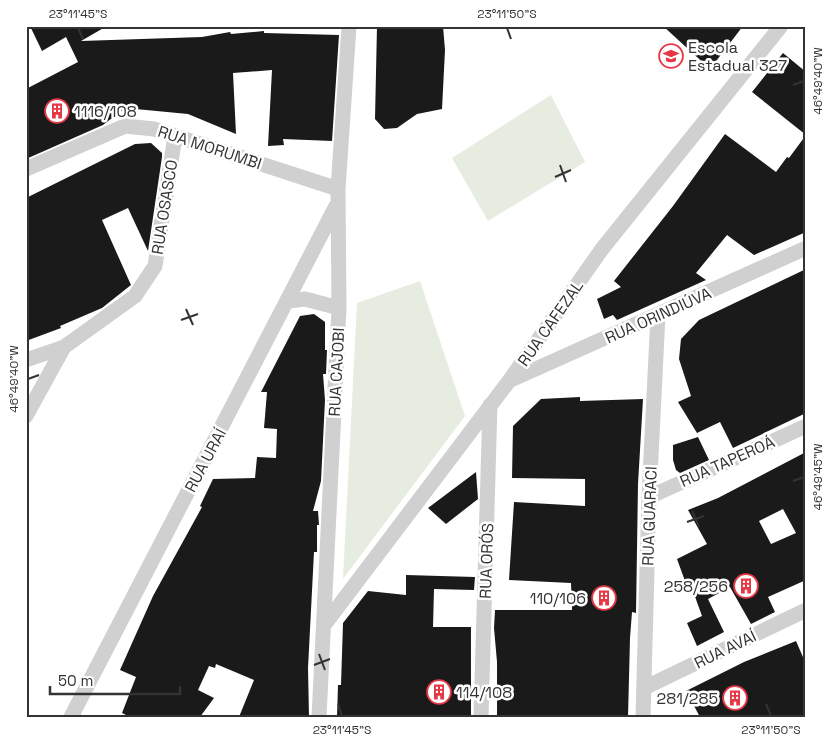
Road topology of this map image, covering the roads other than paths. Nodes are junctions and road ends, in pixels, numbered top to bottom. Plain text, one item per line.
1 (349, 26) edge
2 (781, 26) edge
3 (174, 136) junction
4 (26, 169) edge
5 (338, 195) junction
6 (806, 248) edge
7 (288, 301) junction
8 (339, 308) junction
9 (658, 315) junction
10 (64, 347) junction
11 (26, 360) edge
12 (509, 381) junction
13 (490, 405) junction
14 (26, 416) edge
15 (806, 426) edge
16 (649, 497) junction
17 (806, 610) edge
18 (325, 624) junction
19 (644, 688) junction
20 (71, 717) edge
21 (319, 717) edge
22 (481, 717) edge
23 (643, 717) edge

1 - 5 street, RUA CAJOBI
2 - 12 street, RUA CAFEZAL
3 - 4 street, RUA MORUMBI
3 - 5 street, RUA MORUMBI
3 - 10 street, RUA OSASCO
5 - 7 street, RUA URAÍ
5 - 8 street, RUA CAJOBI
6 - 9 street, RUA ORINDIÚVA
7 - 8 street
7 - 20 street, RUA URAÍ
8 - 18 street, RUA CAJOBI
9 - 12 street, RUA ORINDIÚVA
9 - 16 street, RUA GUARACI
10 - 11 street, RUA OSASCO
10 - 14 street
12 - 13 street, RUA CAFEZAL
13 - 18 street, RUA CAFEZAL
13 - 22 street, RUA ORÓS
15 - 16 street, RUA TAPEROÁ
16 - 19 street, RUA GUARACI
17 - 19 street, RUA AVAÍ
18 - 21 street, RUA CAJOBI
19 - 23 street, RUA GUARACI

